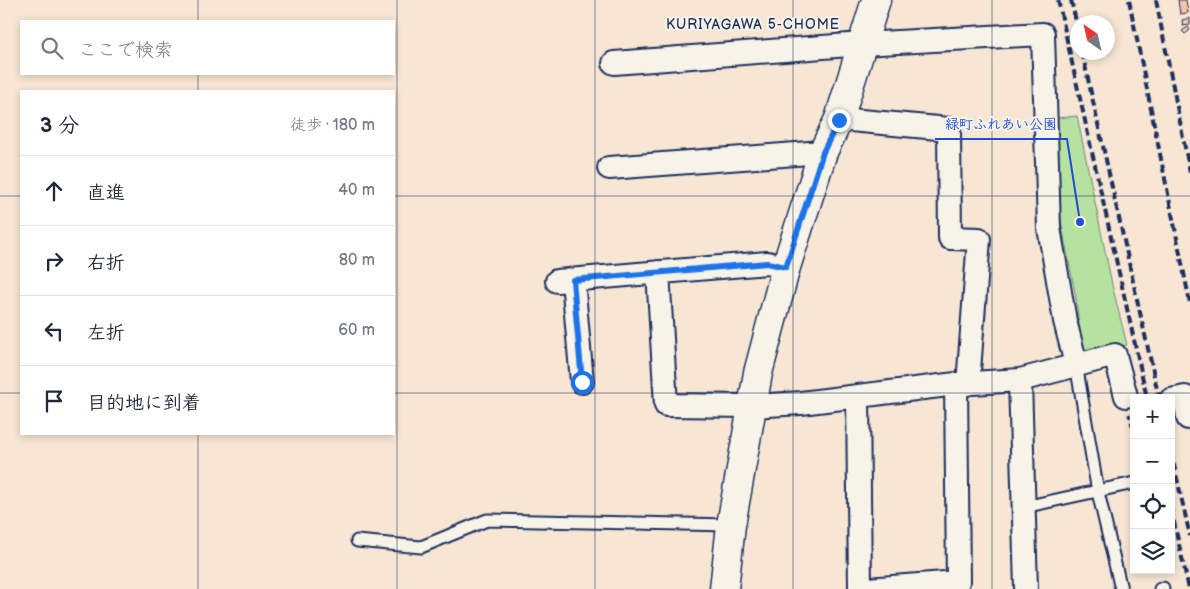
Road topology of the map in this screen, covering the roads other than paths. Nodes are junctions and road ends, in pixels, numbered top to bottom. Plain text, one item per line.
1 (876, 0) edge
2 (862, 44) junction
3 (614, 63) dead end
4 (839, 120) junction
5 (823, 152) junction
6 (609, 168) dead end
7 (786, 267) junction
8 (658, 272) junction
9 (1076, 364) junction
10 (1020, 380) junction
11 (582, 382) dead end
12 (962, 384) junction
13 (858, 396) junction
14 (1126, 396) dead end
15 (1175, 399) edge
16 (751, 406) junction
17 (1190, 418) edge
18 (1130, 484) edge
19 (1098, 492) junction
20 (1024, 507) junction
21 (731, 525) junction
22 (357, 541) dead end
23 (724, 589) edge
24 (860, 589) edge
25 (867, 589) edge
26 (1026, 589) edge
27 (1121, 589) edge

1 - 2 street
2 - 3 street
2 - 4 street
2 - 9 street
4 - 5 street
4 - 12 street
5 - 6 street
5 - 7 street
7 - 8 street
7 - 16 street
8 - 11 street
8 - 16 street
9 - 10 street
9 - 14 street
9 - 19 lane
10 - 12 street
10 - 20 street
12 - 13 street
12 - 25 street
13 - 16 street
13 - 24 street
15 - 17 street
16 - 21 street
18 - 19 lane
19 - 20 lane
19 - 27 lane
20 - 26 street
21 - 22 lane
21 - 23 street

